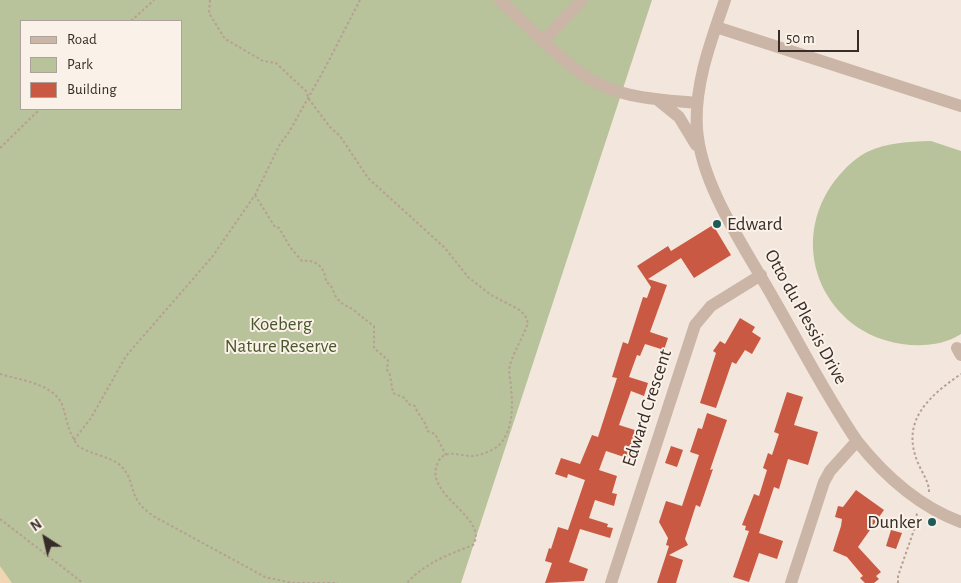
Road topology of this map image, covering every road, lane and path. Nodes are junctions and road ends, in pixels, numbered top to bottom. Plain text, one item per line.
1 (154, 0) edge
2 (210, 0) edge
3 (360, 0) edge
4 (500, 0) edge
5 (582, 0) edge
6 (725, 0) edge
7 (132, 20) edge
8 (716, 27) junction
9 (544, 40) junction
10 (308, 98) junction
11 (658, 100) junction
12 (697, 103) junction
13 (961, 106) edge
14 (39, 110) edge
15 (0, 148) edge
16 (700, 154) junction
17 (255, 195) junction
18 (761, 275) junction
19 (0, 374) edge
20 (961, 374) edge
21 (74, 440) junction
22 (856, 441) junction
23 (446, 455) junction
24 (923, 502) junction
25 (0, 519) edge
26 (961, 522) edge
27 (82, 583) edge
28 (338, 583) edge
29 (407, 583) edge
30 (611, 583) edge
31 (791, 583) edge
32 (898, 583) edge

1 - 7 path
2 - 10 path
3 - 10 path
4 - 9 street
5 - 9 street
6 - 8 street, Otto du Plessis Drive
8 - 12 street, Otto du Plessis Drive
8 - 13 street
9 - 11 street
10 - 17 path
10 - 23 path
11 - 12 street
11 - 16 street
12 - 16 street, Otto du Plessis Drive
14 - 15 path
16 - 18 street, Otto du Plessis Drive
17 - 21 path
17 - 23 path
18 - 22 street, Otto du Plessis Drive
18 - 30 street, Edward Crescent
19 - 21 path
20 - 24 path
21 - 28 path
22 - 24 street, Otto du Plessis Drive
22 - 31 street
23 - 29 path
24 - 26 street, Otto du Plessis Drive
24 - 32 path
25 - 27 path

